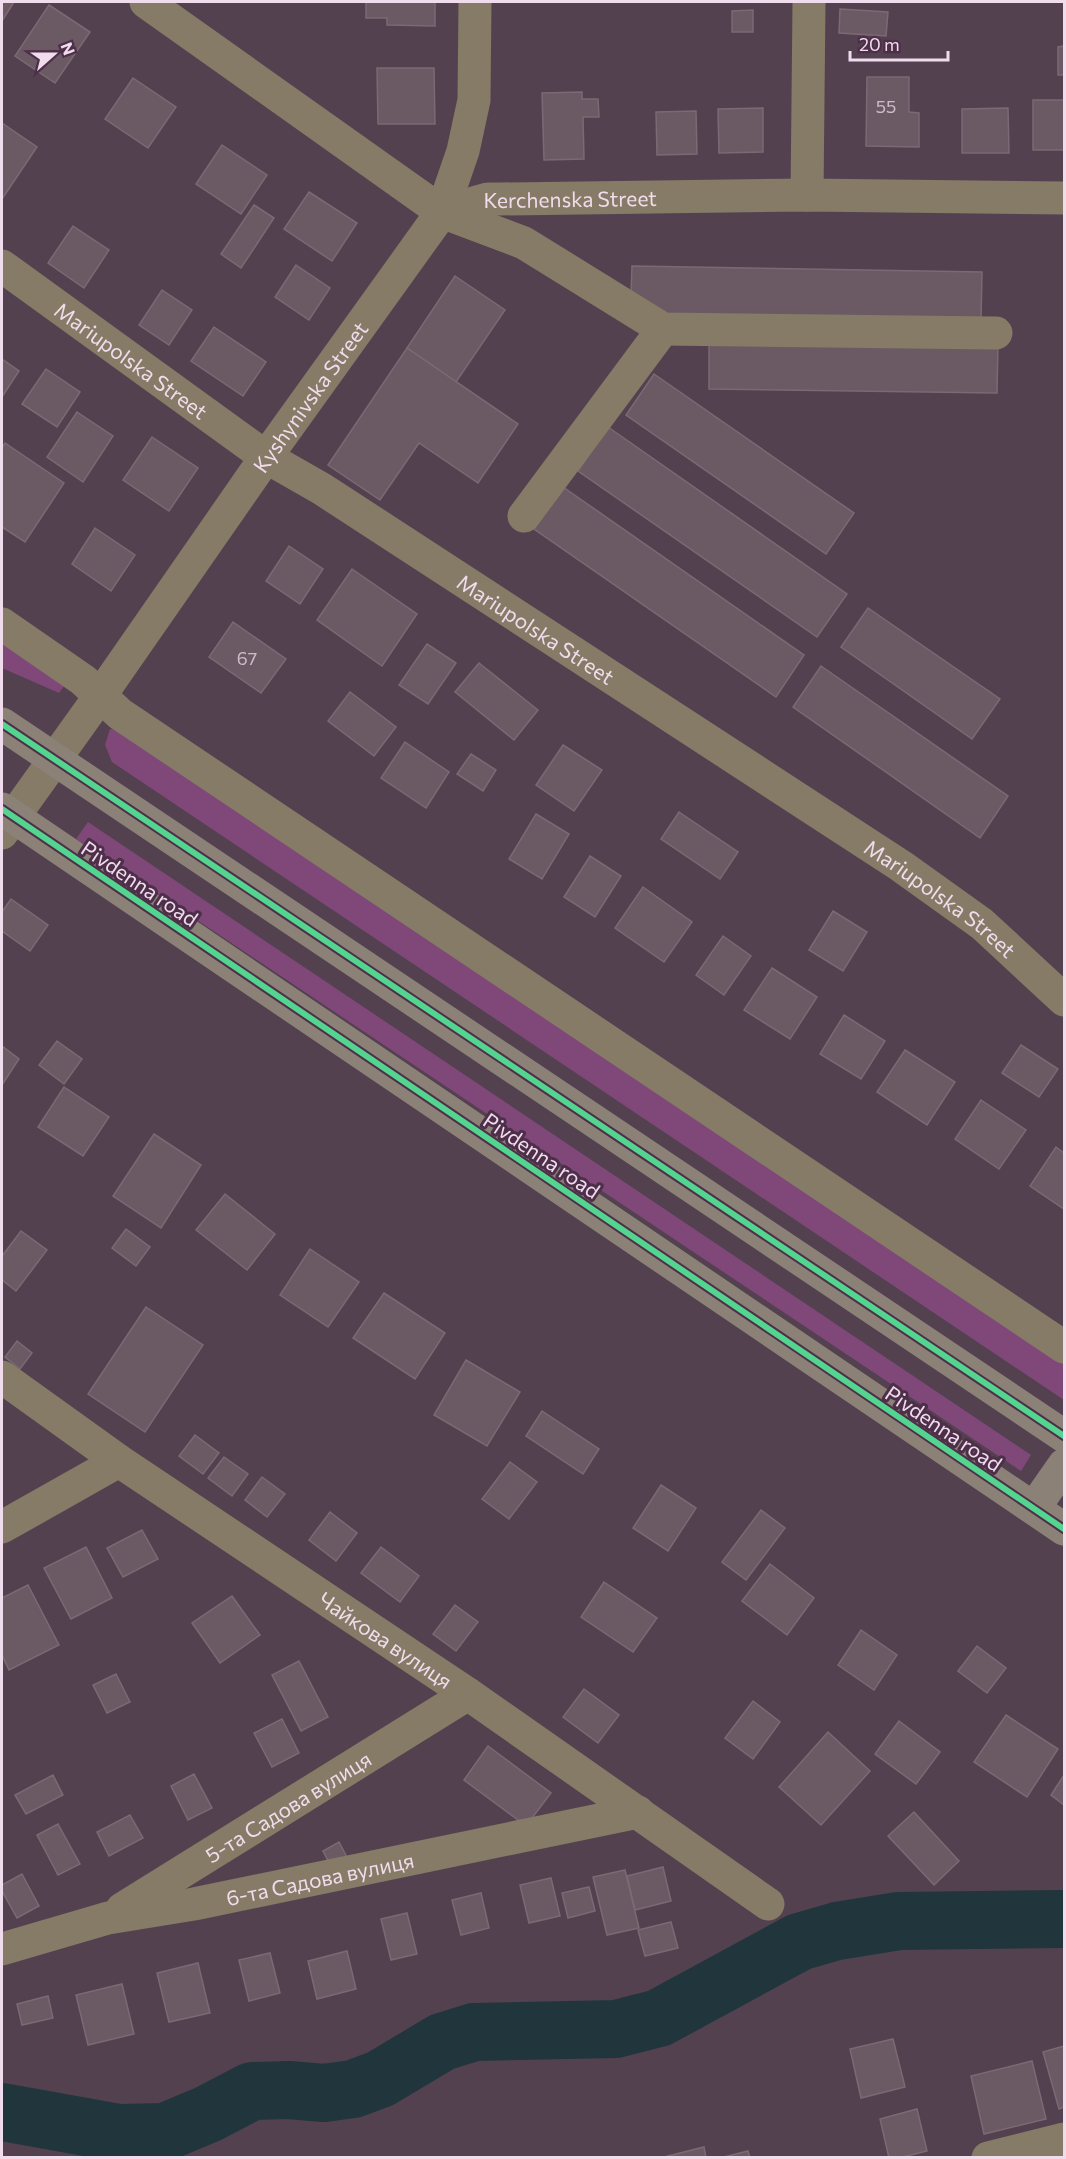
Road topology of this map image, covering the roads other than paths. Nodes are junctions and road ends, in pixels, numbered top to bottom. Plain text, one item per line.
1 (146, 2) edge
2 (475, 2) edge
3 (809, 2) edge
4 (807, 195) junction
5 (1065, 198) edge
6 (442, 212) junction
7 (2, 266) edge
8 (663, 329) junction
9 (996, 333) dead end
10 (266, 457) junction
11 (524, 516) dead end
12 (2, 624) edge
13 (100, 696) junction
14 (2, 724) edge
15 (54, 759) junction
16 (5, 819) edge
17 (1065, 1000) edge
18 (1065, 1347) edge
19 (2, 1377) edge
20 (1065, 1436) edge
21 (119, 1461) junction
22 (1065, 1465) edge
23 (1034, 1508) junction
24 (2, 1527) edge
25 (1065, 1529) edge
26 (468, 1694) junction
27 (638, 1812) junction
28 (768, 1904) dead end
29 (108, 1918) junction
30 (2, 1949) edge
31 (1065, 2139) edge
32 (987, 2157) edge

1 - 6 street
2 - 6 street, Kyshynivska Street
3 - 4 street
4 - 5 street, Kerchenska Street
4 - 6 street, Kerchenska Street
6 - 8 street
6 - 10 street, Kyshynivska Street
7 - 10 street, Mariupolska Street
8 - 9 street
8 - 11 street
10 - 13 street, Kyshynivska Street
10 - 17 street, Mariupolska Street
12 - 13 street
13 - 15 street, Kyshynivska Street
13 - 18 street
14 - 15 main road
15 - 16 street, Kyshynivska Street
15 - 20 main road
16 - 23 main road, Pivdenna road
19 - 21 street, Чайкова вулиця
21 - 24 street
21 - 26 street, Чайкова вулиця
22 - 23 main road
23 - 25 main road, Pivdenna road
26 - 27 street, Чайкова вулиця
26 - 29 street, 5-та Садова вулиця
27 - 28 street, Чайкова вулиця
27 - 29 street, 6-та Садова вулиця
29 - 30 street, 6-та Садова вулиця
31 - 32 street

